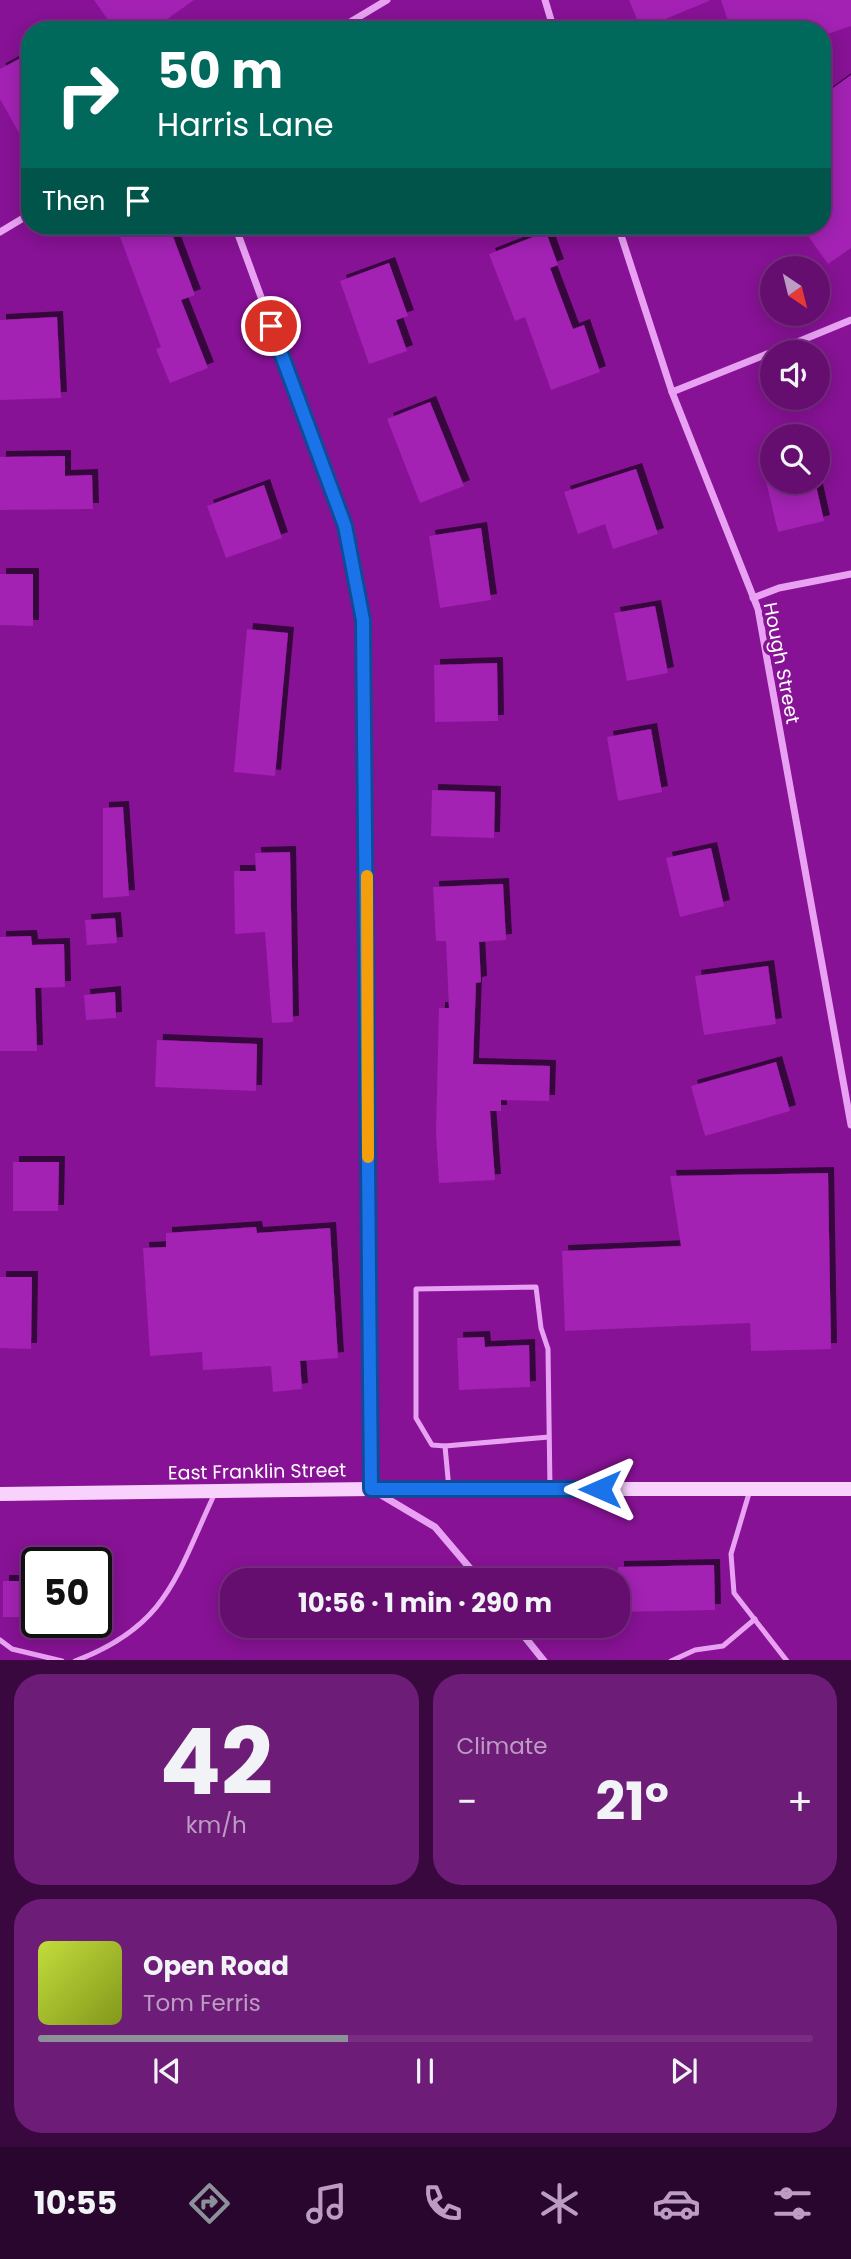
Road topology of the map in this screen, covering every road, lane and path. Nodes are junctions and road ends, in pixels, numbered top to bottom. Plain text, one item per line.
1 (387, 0) edge
2 (545, 0) edge
3 (352, 21) edge
4 (551, 21) edge
5 (21, 219) edge
6 (0, 232) edge
7 (238, 235) edge
8 (621, 235) edge
9 (851, 320) edge
10 (802, 340) edge
11 (760, 357) edge
12 (673, 392) junction
13 (851, 574) edge
14 (753, 598) junction
15 (847, 1081) edge
16 (851, 1125) edge
17 (549, 1437) junction
18 (445, 1446) junction
19 (371, 1489) junction
20 (449, 1489) junction
21 (550, 1489) junction
22 (851, 1489) edge
23 (750, 1490) junction
24 (216, 1491) junction
25 (0, 1494) edge
26 (470, 1568) edge
27 (755, 1619) junction
28 (526, 1638) edge
29 (0, 1640) edge
30 (58, 1660) edge
31 (78, 1660) edge
32 (543, 1660) edge
33 (673, 1660) edge
34 (786, 1660) edge

1 - 3 street
2 - 4 street
5 - 6 street
7 - 19 street
8 - 12 street, Hough Street
9 - 10 street
11 - 12 street
12 - 14 street, Hough Street
13 - 14 street
14 - 15 street, Hough Street
15 - 16 street, Hough Street
17 - 18 lane
17 - 18 lane
17 - 21 lane
18 - 20 lane
19 - 20 main road, East Franklin Street
19 - 24 main road, East Franklin Street
19 - 26 street
20 - 21 main road, East Franklin Street
21 - 23 main road, East Franklin Street
22 - 23 main road, East Franklin Street
23 - 27 lane
24 - 25 main road, East Franklin Street
24 - 31 lane
27 - 33 lane
27 - 34 lane
28 - 32 street
29 - 30 lane

